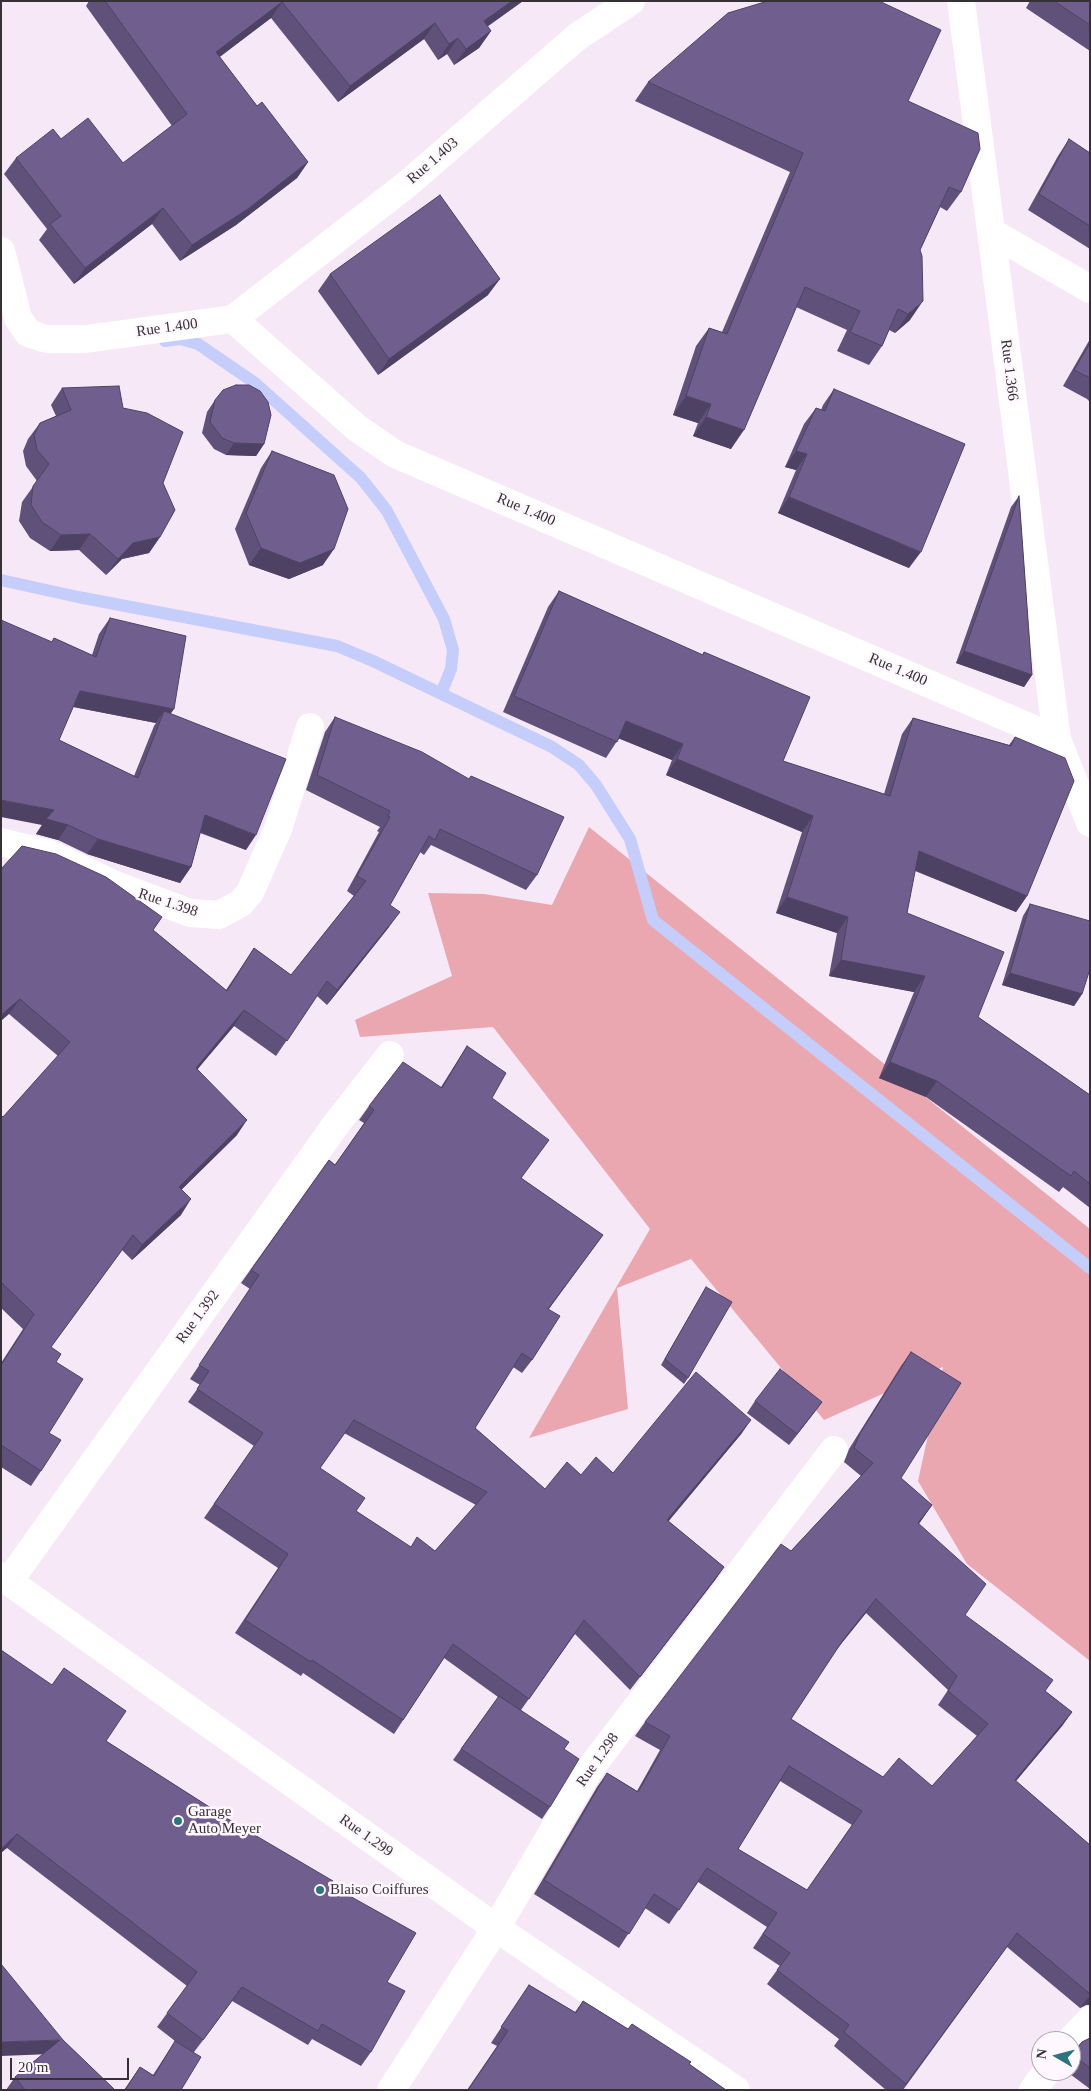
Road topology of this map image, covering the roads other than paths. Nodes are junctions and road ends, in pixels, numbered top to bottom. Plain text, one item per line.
1 (631, 1) edge
2 (961, 1) edge
3 (991, 232) junction
4 (1, 250) edge
5 (1090, 289) edge
6 (232, 319) junction
7 (310, 727) dead end
8 (1057, 739) junction
9 (1090, 823) edge
10 (1, 842) edge
11 (390, 1056) dead end
12 (834, 1450) dead end
13 (5, 1579) edge
14 (496, 1928) junction
15 (1090, 2020) edge
16 (1080, 2031) edge
17 (391, 2090) edge
18 (736, 2090) edge

1 - 6 street, Rue 1.403
2 - 3 street, Rue 1.366
3 - 5 street
3 - 8 street, Rue 1.366
4 - 6 street, Rue 1.400
6 - 8 street, Rue 1.400
7 - 10 street, Rue 1.398
8 - 9 street, Rue 1.366
11 - 13 street, Rue 1.392
12 - 14 street, Rue 1.298
13 - 14 street, Rue 1.299
14 - 17 street, Rue 1.298
14 - 18 street, Rue 1.299
15 - 16 street

